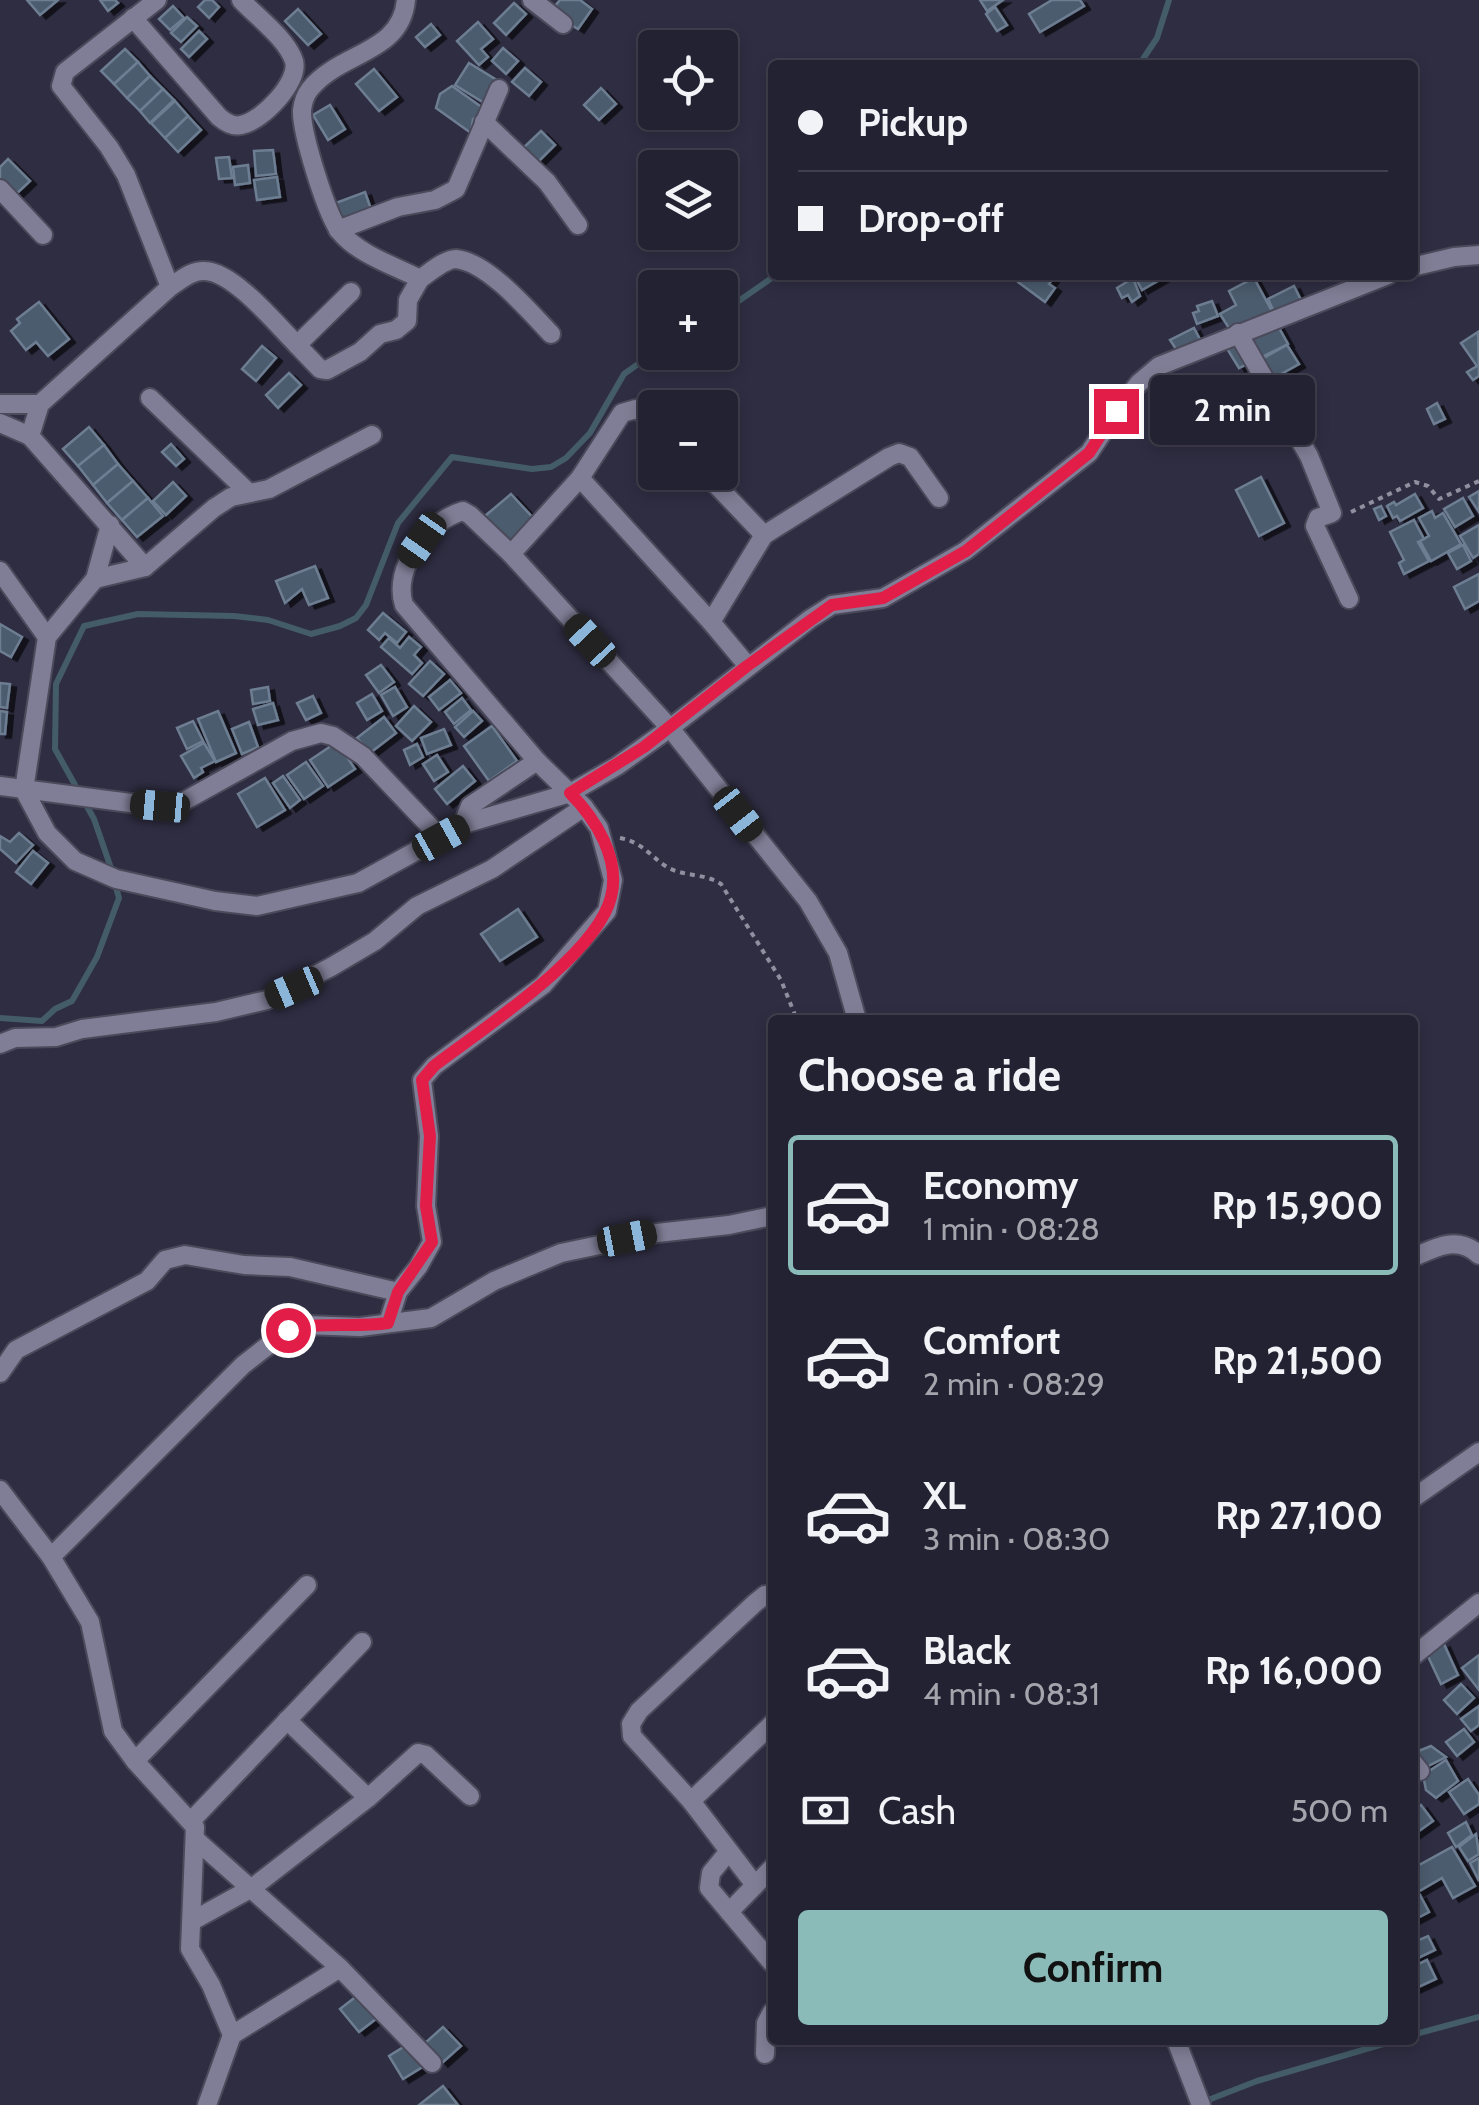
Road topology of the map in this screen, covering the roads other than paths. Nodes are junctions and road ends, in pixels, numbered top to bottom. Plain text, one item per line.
1 (157, 0) edge
2 (241, 0) edge
3 (406, 0) edge
4 (532, 0) edge
5 (133, 18) junction
6 (563, 24) dead end
7 (499, 89) dead end
8 (484, 122) junction
9 (0, 189) edge
10 (578, 225) dead end
11 (338, 230) junction
12 (44, 235) dead end
13 (1479, 255) edge
14 (1418, 265) edge
15 (420, 278) junction
16 (1375, 280) edge
17 (170, 287) junction
18 (351, 292) dead end
19 (1238, 333) junction
20 (551, 334) dead end
21 (297, 345) junction
22 (150, 398) dead end
23 (0, 404) edge
24 (40, 404) junction
25 (638, 410) edge
26 (0, 424) edge
27 (372, 435) dead end
28 (30, 436) junction
29 (580, 478) junction
30 (721, 490) edge
31 (248, 493) junction
32 (939, 498) dead end
33 (110, 525) junction
34 (764, 535) junction
35 (510, 554) junction
36 (145, 568) junction
37 (0, 571) edge
38 (96, 579) junction
39 (1349, 599) dead end
40 (711, 622) junction
41 (47, 637) junction
42 (747, 666) junction
43 (670, 728) junction
44 (537, 761) junction
45 (0, 786) edge
46 (24, 790) junction
47 (570, 793) junction
48 (584, 807) junction
49 (468, 823) junction
50 (441, 838) junction
51 (856, 1015) edge
52 (0, 1044) edge
53 (768, 1217) edge
54 (1479, 1255) edge
55 (1418, 1256) edge
56 (398, 1292) junction
57 (388, 1323) junction
58 (0, 1373) edge
59 (1479, 1452) edge
60 (0, 1490) edge
61 (1418, 1496) edge
62 (52, 1557) junction
63 (307, 1585) dead end
64 (768, 1595) edge
65 (1479, 1603) edge
66 (362, 1642) dead end
67 (1418, 1652) edge
68 (288, 1720) junction
69 (768, 1728) edge
70 (136, 1762) junction
71 (470, 1796) dead end
72 (368, 1798) junction
73 (691, 1801) junction
74 (193, 1830) junction
75 (730, 1851) junction
76 (768, 1872) edge
77 (755, 1886) junction
78 (252, 1888) junction
79 (730, 1912) junction
80 (192, 1921) junction
81 (768, 1958) edge
82 (340, 1968) junction
83 (768, 2019) edge
84 (232, 2035) junction
85 (1178, 2045) edge
86 (764, 2054) dead end
87 (432, 2063) dead end
88 (207, 2105) edge
89 (1201, 2105) edge

1 - 5 street
2 - 5 street
3 - 11 street
4 - 6 street
5 - 17 street
7 - 8 street
8 - 10 street
8 - 11 street
9 - 12 street
11 - 15 street
13 - 14 street
15 - 20 street
15 - 21 street
16 - 19 street
17 - 21 street
17 - 24 street
18 - 21 street
19 - 39 street
19 - 42 street
22 - 31 street
23 - 24 street
24 - 28 street
25 - 29 street
26 - 28 street
27 - 31 street
28 - 33 street
29 - 35 street
29 - 40 street
30 - 34 street
31 - 36 street
32 - 34 street
33 - 36 street
33 - 38 street
34 - 40 street
35 - 43 street
35 - 44 street
36 - 38 street
37 - 41 street
38 - 41 street
40 - 42 street
41 - 46 street
42 - 43 street
43 - 47 street
43 - 51 street
44 - 47 street
44 - 49 street
45 - 46 street
46 - 50 street
46 - 50 street
47 - 48 street
47 - 49 street
48 - 52 street
48 - 56 street
49 - 50 street
53 - 57 street
54 - 55 street
56 - 57 street
56 - 58 street
57 - 62 street
59 - 61 street
60 - 62 street
62 - 70 street
63 - 70 street
64 - 73 street
65 - 67 street
66 - 68 street
68 - 72 street
68 - 74 street
69 - 73 street
70 - 74 street
71 - 72 street
72 - 78 street
73 - 75 street
74 - 78 street
74 - 80 street
75 - 77 street
75 - 79 street
76 - 77 street
77 - 79 street
78 - 80 street
78 - 82 street
79 - 81 street
80 - 84 street
82 - 84 street
82 - 87 street
83 - 86 street
84 - 88 street
85 - 89 street

